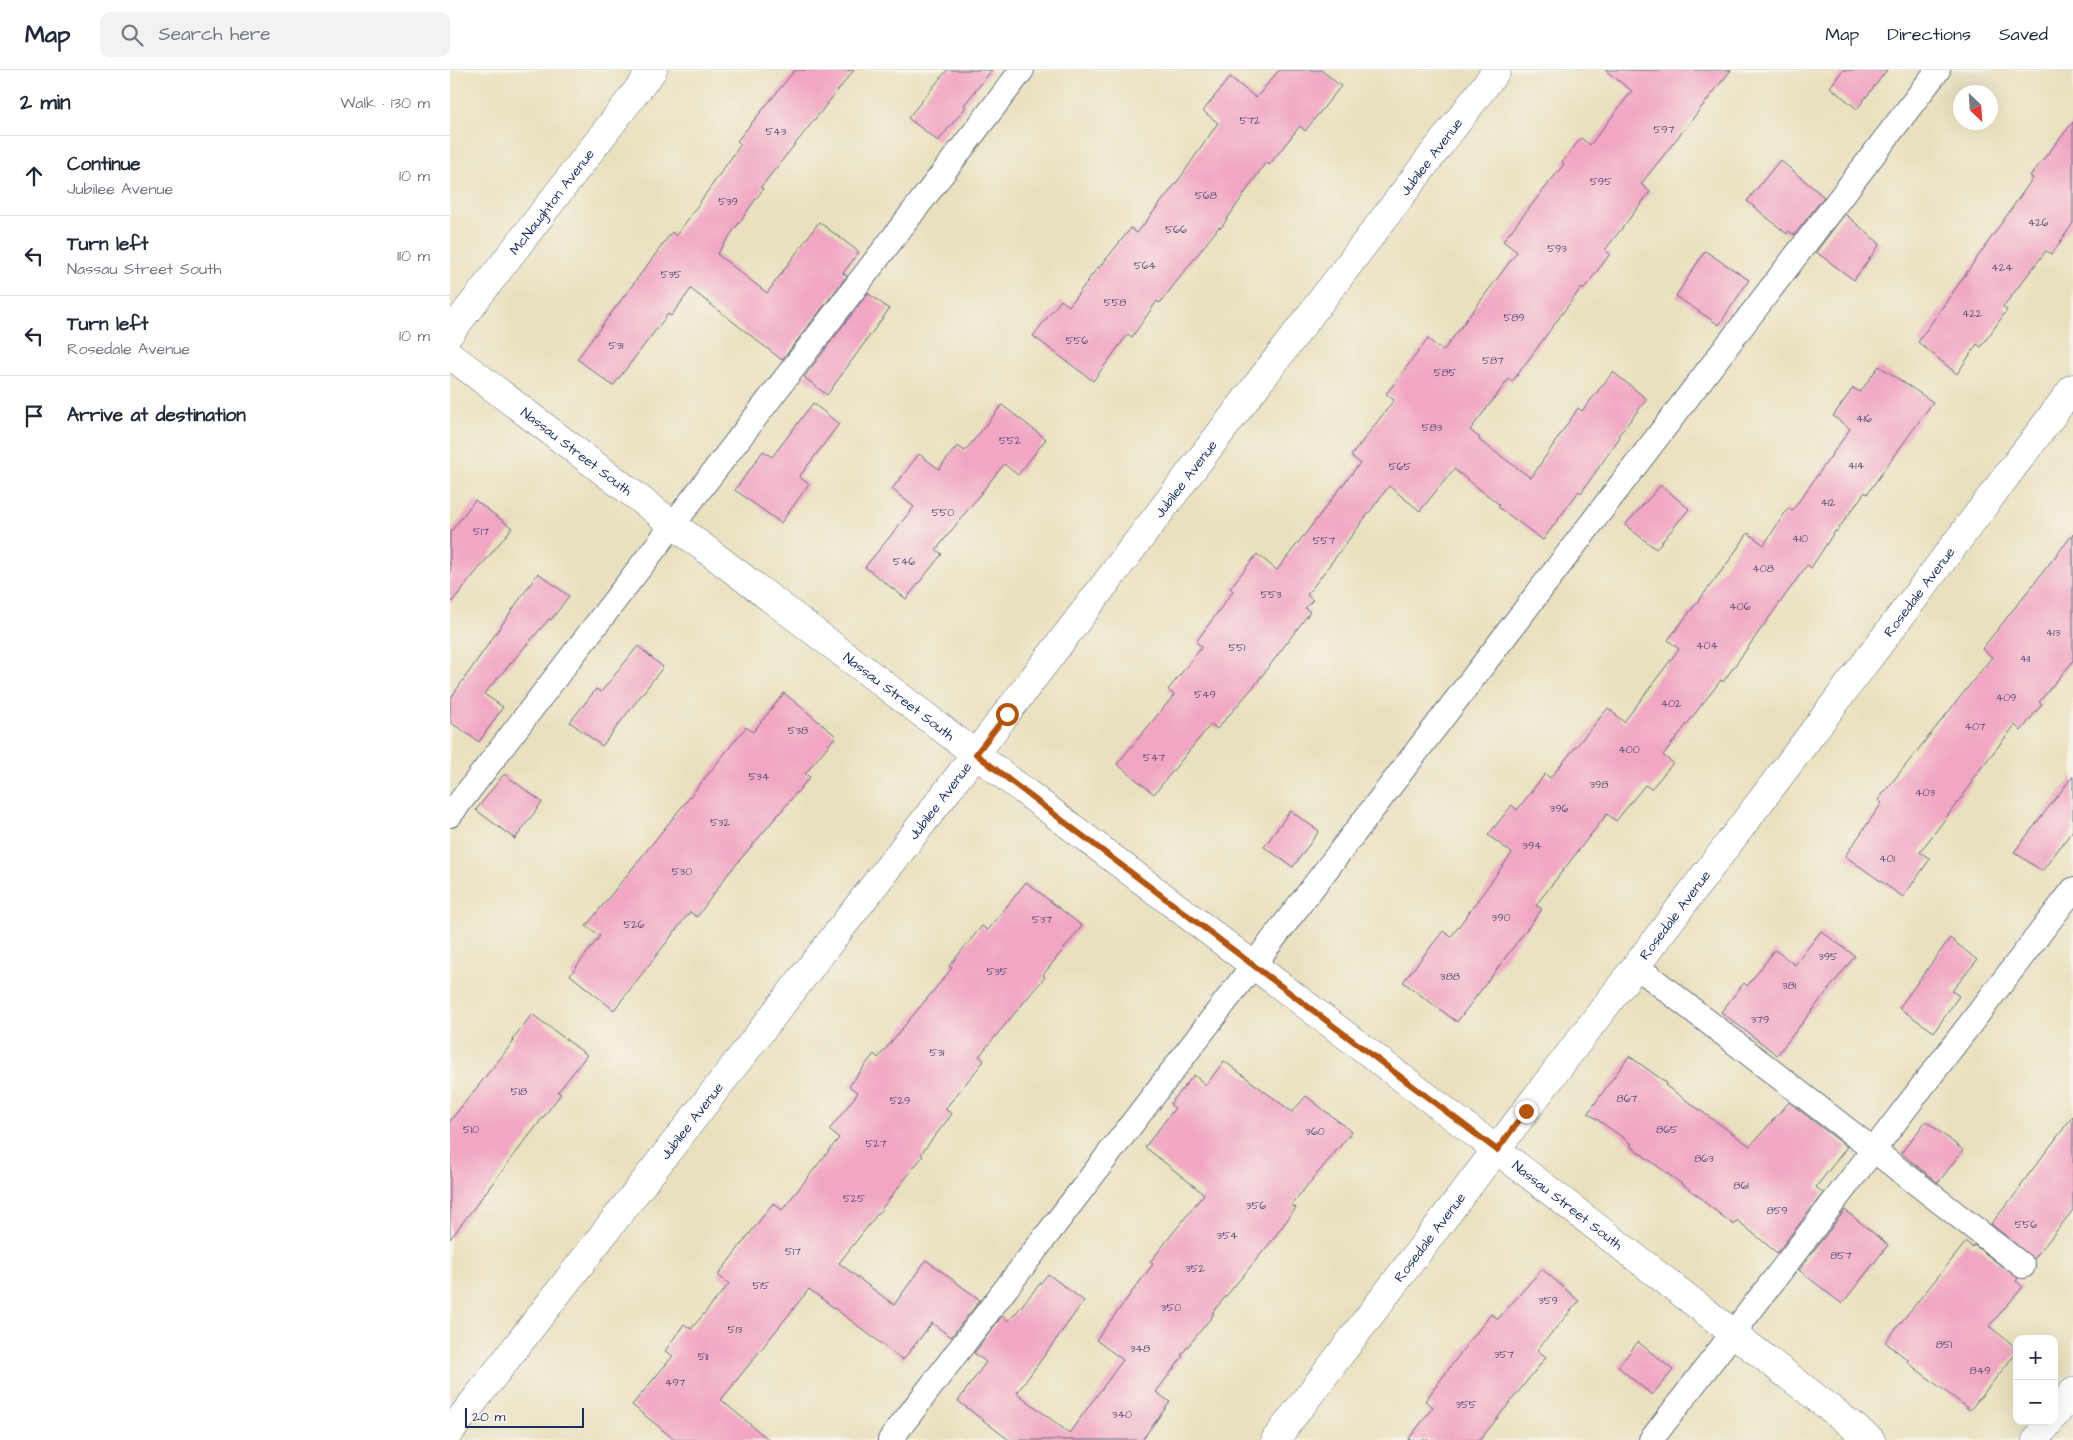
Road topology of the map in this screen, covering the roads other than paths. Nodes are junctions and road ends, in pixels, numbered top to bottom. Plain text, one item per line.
1 (653, 70) edge
2 (1022, 70) edge
3 (1497, 70) edge
4 (1938, 70) edge
5 (450, 333) edge
6 (450, 355) edge
7 (2073, 388) edge
8 (672, 525) junction
9 (976, 754) junction
10 (450, 815) edge
11 (2073, 890) edge
12 (1254, 966) junction
13 (1636, 966) junction
14 (1497, 1150) junction
15 (1872, 1151) junction
16 (2023, 1266) dead end
17 (1732, 1333) junction
18 (2073, 1392) edge
19 (2058, 1411) edge
20 (2047, 1425) edge
21 (450, 1432) edge
22 (890, 1440) edge
23 (1274, 1440) edge
24 (1651, 1440) edge
25 (1872, 1440) edge
26 (2036, 1440) edge

1 - 5 street, McNaughton Avenue
2 - 8 lane
3 - 9 street, Jubilee Avenue
4 - 12 lane
6 - 8 street, Nassau Street South
7 - 13 street, Rosedale Avenue
8 - 9 street, Nassau Street South
8 - 10 lane
9 - 12 street, Nassau Street South
9 - 21 street, Jubilee Avenue
11 - 15 lane
12 - 14 street, Nassau Street South
12 - 22 lane
13 - 14 street, Rosedale Avenue
13 - 15 lane
14 - 17 street, Nassau Street South
14 - 23 street, Rosedale Avenue
15 - 16 lane
15 - 17 lane
17 - 24 lane
17 - 25 street, Nassau Street South
18 - 19 street
20 - 26 street

